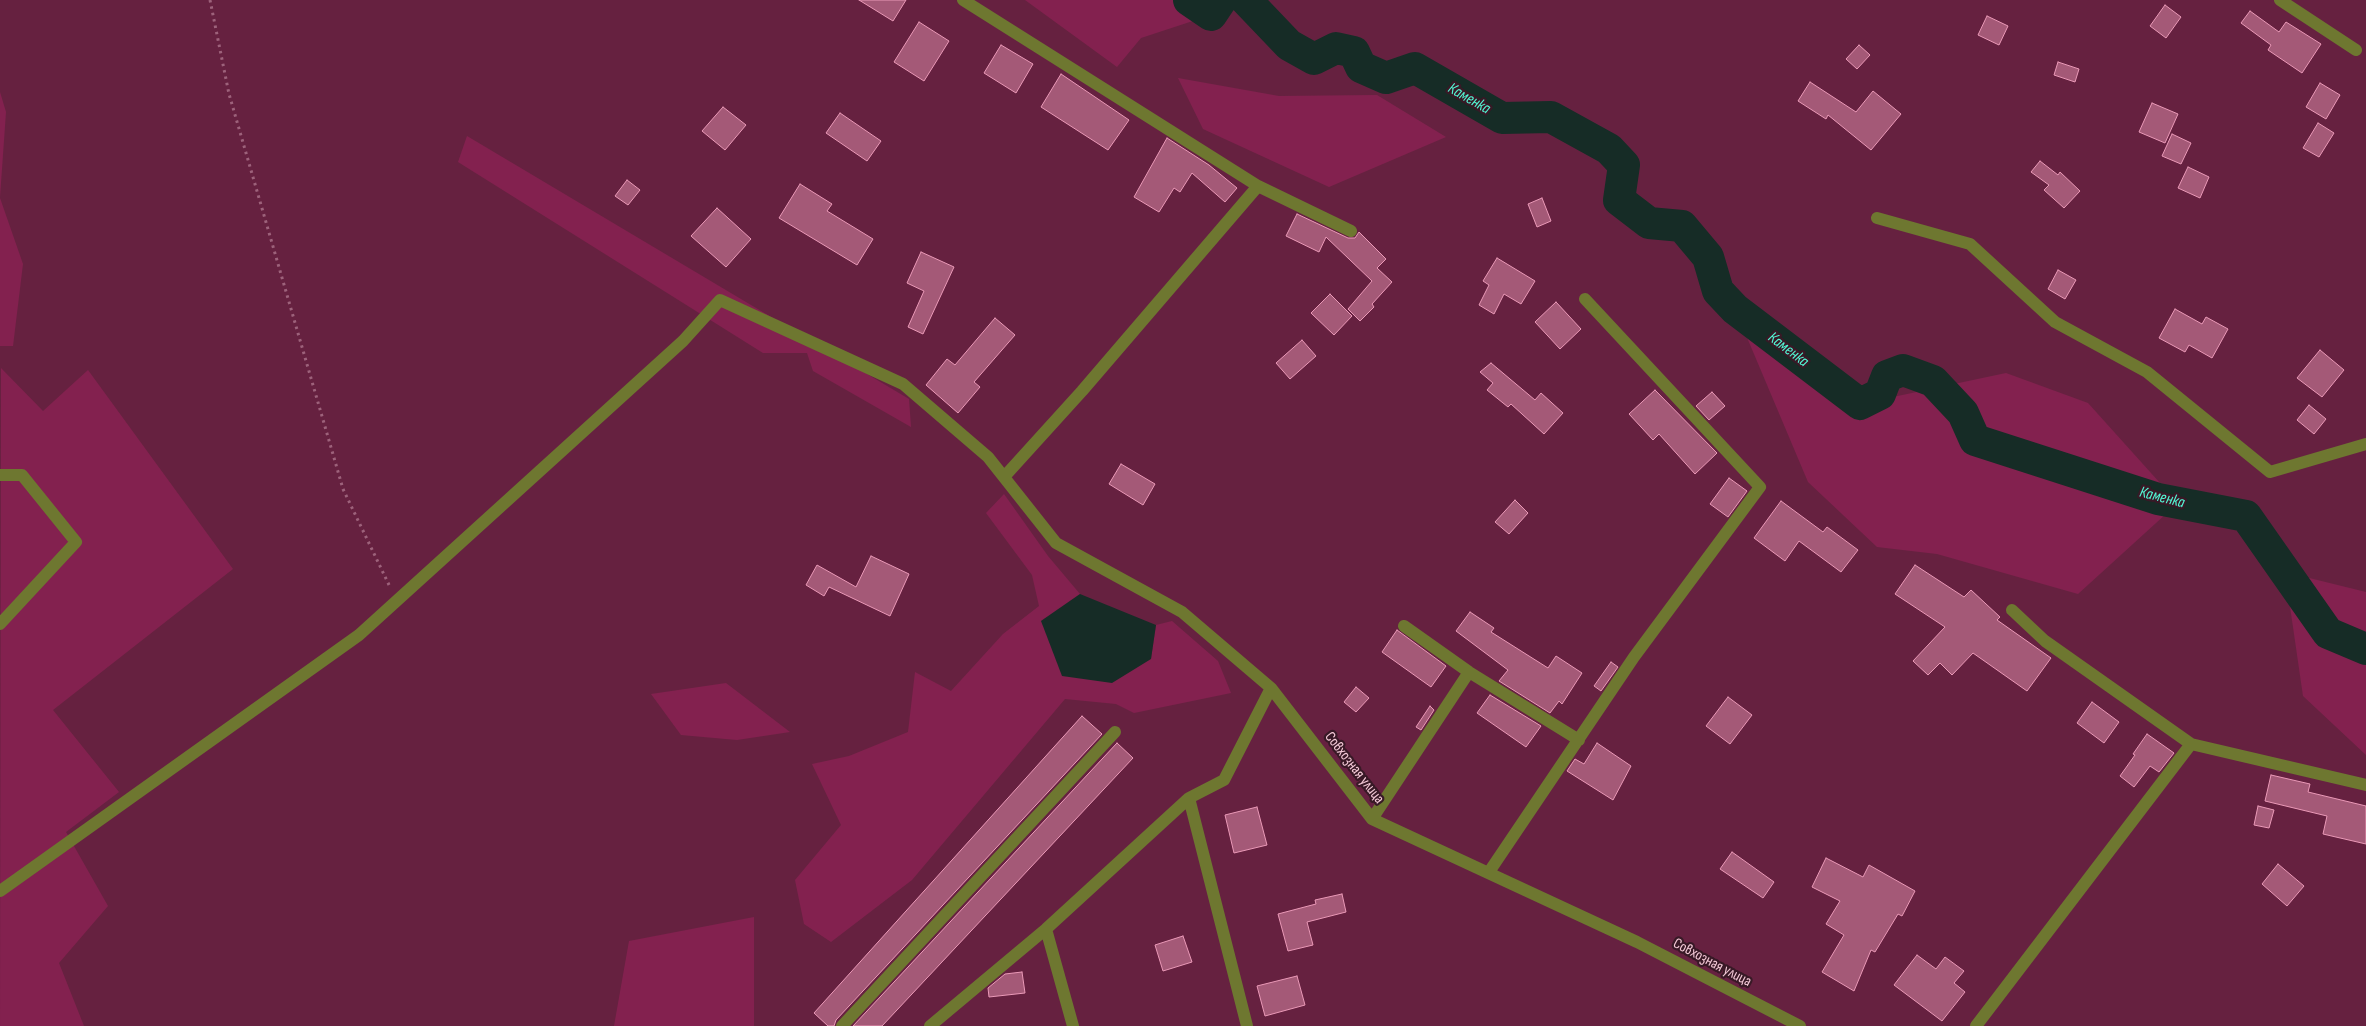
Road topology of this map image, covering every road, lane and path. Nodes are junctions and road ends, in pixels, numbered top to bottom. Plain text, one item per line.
1 (210, 0) edge
2 (963, 0) edge
3 (2280, 0) edge
4 (2356, 50) dead end
5 (1258, 186) junction
6 (1877, 218) dead end
7 (1351, 231) dead end
8 (1585, 299) dead end
9 (2366, 444) edge
10 (0, 475) edge
11 (1004, 477) junction
12 (397, 601) junction
13 (2012, 610) dead end
14 (0, 624) edge
15 (1404, 626) dead end
16 (1469, 672) junction
17 (1271, 688) junction
18 (1115, 732) dead end
19 (1578, 740) junction
20 (2192, 744) junction
21 (2366, 785) edge
22 (1189, 798) junction
23 (1372, 819) junction
24 (1489, 872) junction
25 (0, 891) edge
26 (1046, 929) junction
27 (1794, 1025) edge
28 (842, 1026) edge
29 (930, 1026) edge
30 (1073, 1026) edge
31 (1247, 1026) edge
32 (1976, 1026) edge

1 - 12 path
2 - 5 street
3 - 4 street
5 - 7 street
5 - 11 street
6 - 9 street
8 - 19 street
10 - 14 street
11 - 12 street, Совхозная улица
11 - 17 street, Совхозная улица
12 - 25 street
13 - 20 street
15 - 16 street
16 - 19 street
16 - 23 street
17 - 22 street
17 - 23 street, Совхозная улица
18 - 28 street
19 - 24 street
20 - 21 street
20 - 32 street
22 - 26 street
22 - 31 street
23 - 24 street, Совхозная улица
24 - 27 street, Совхозная улица
26 - 29 street
26 - 30 street

